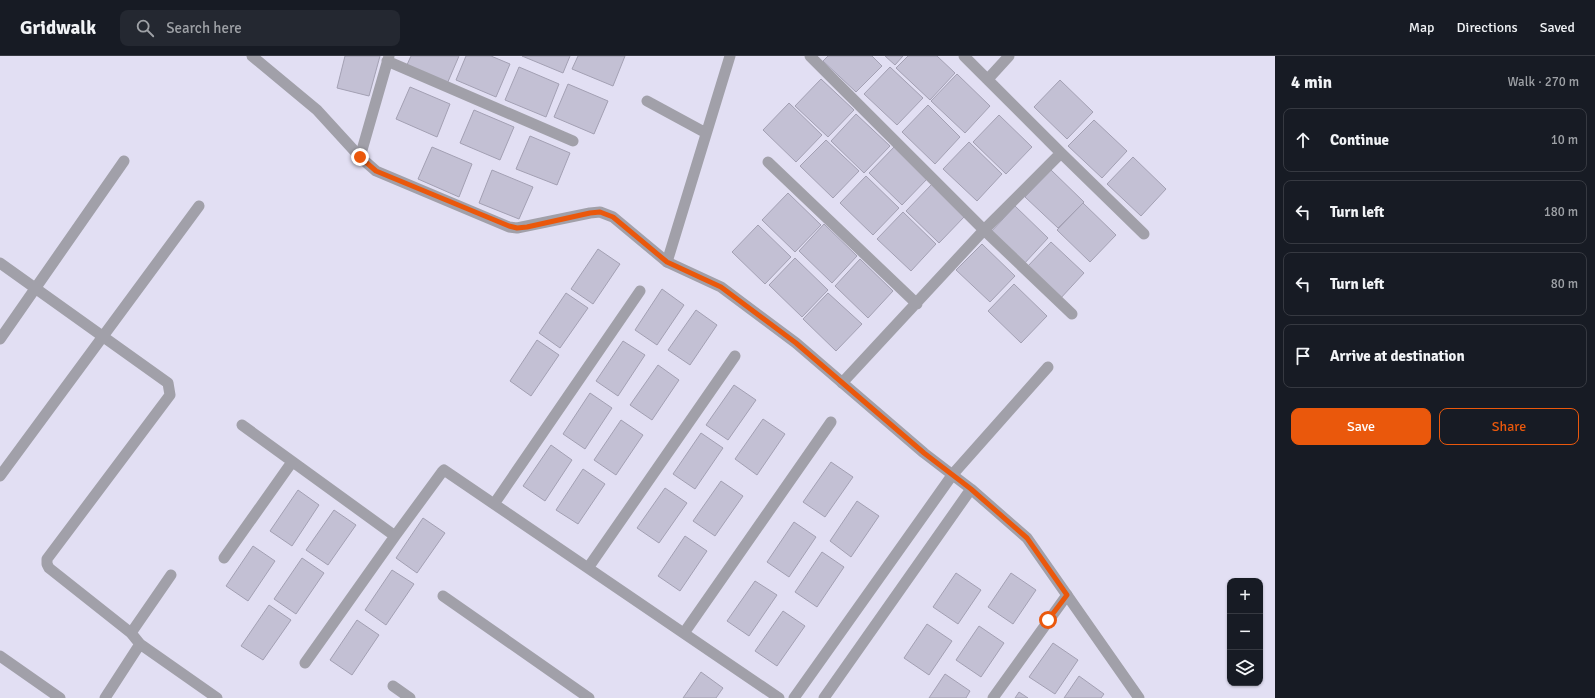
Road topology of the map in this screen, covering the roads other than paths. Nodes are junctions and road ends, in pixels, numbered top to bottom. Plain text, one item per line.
1 (252, 56) edge
2 (730, 56) edge
3 (810, 56) edge
4 (964, 56) edge
5 (1009, 56) edge
6 (388, 59) edge
7 (988, 79) junction
8 (646, 101) dead end
9 (706, 133) junction
10 (573, 141) dead end
11 (1061, 153) junction
12 (360, 157) junction
13 (124, 161) dead end
14 (768, 162) dead end
15 (199, 206) dead end
16 (984, 230) junction
17 (1144, 234) dead end
18 (667, 262) junction
19 (0, 263) edge
20 (36, 288) junction
21 (640, 291) dead end
22 (917, 304) junction
23 (1072, 314) dead end
24 (104, 337) junction
25 (0, 339) edge
26 (735, 356) dead end
27 (1048, 367) dead end
28 (842, 383) junction
29 (831, 422) dead end
30 (242, 425) dead end
31 (292, 462) junction
32 (953, 474) junction
33 (0, 476) edge
34 (971, 489) junction
35 (494, 504) junction
36 (395, 536) junction
37 (224, 558) dead end
38 (588, 568) junction
39 (172, 575) dead end
40 (1067, 595) junction
41 (443, 596) dead end
42 (130, 632) junction
43 (684, 633) junction
44 (140, 644) junction
45 (0, 656) edge
46 (304, 663) dead end
47 (393, 686) dead end
48 (1135, 696) edge
49 (60, 698) edge
50 (105, 698) edge
51 (217, 698) edge
52 (410, 698) edge
53 (589, 698) edge
54 (779, 698) edge
55 (794, 698) edge
56 (824, 698) edge
57 (993, 698) edge

1 - 12 street
2 - 9 street
3 - 16 street
4 - 7 street
5 - 7 street
6 - 10 street
6 - 12 street
7 - 11 street
8 - 9 street
9 - 18 street
11 - 16 street
11 - 17 street
12 - 18 street
13 - 20 street
14 - 22 street
15 - 24 street
16 - 22 street
16 - 23 street
18 - 28 street
19 - 20 street
20 - 24 street
20 - 25 street
21 - 35 street
22 - 28 street
24 - 33 street
24 - 42 street
26 - 38 street
27 - 32 street
28 - 32 street
29 - 43 street
30 - 31 street
31 - 36 street
31 - 37 street
32 - 34 street
32 - 55 street
34 - 40 street
34 - 56 street
35 - 36 street
35 - 38 street
36 - 46 street
38 - 43 street
39 - 42 street
40 - 48 street
40 - 57 street
41 - 53 street
42 - 44 street
43 - 54 street
44 - 50 street
44 - 51 street
45 - 49 street
47 - 52 street

